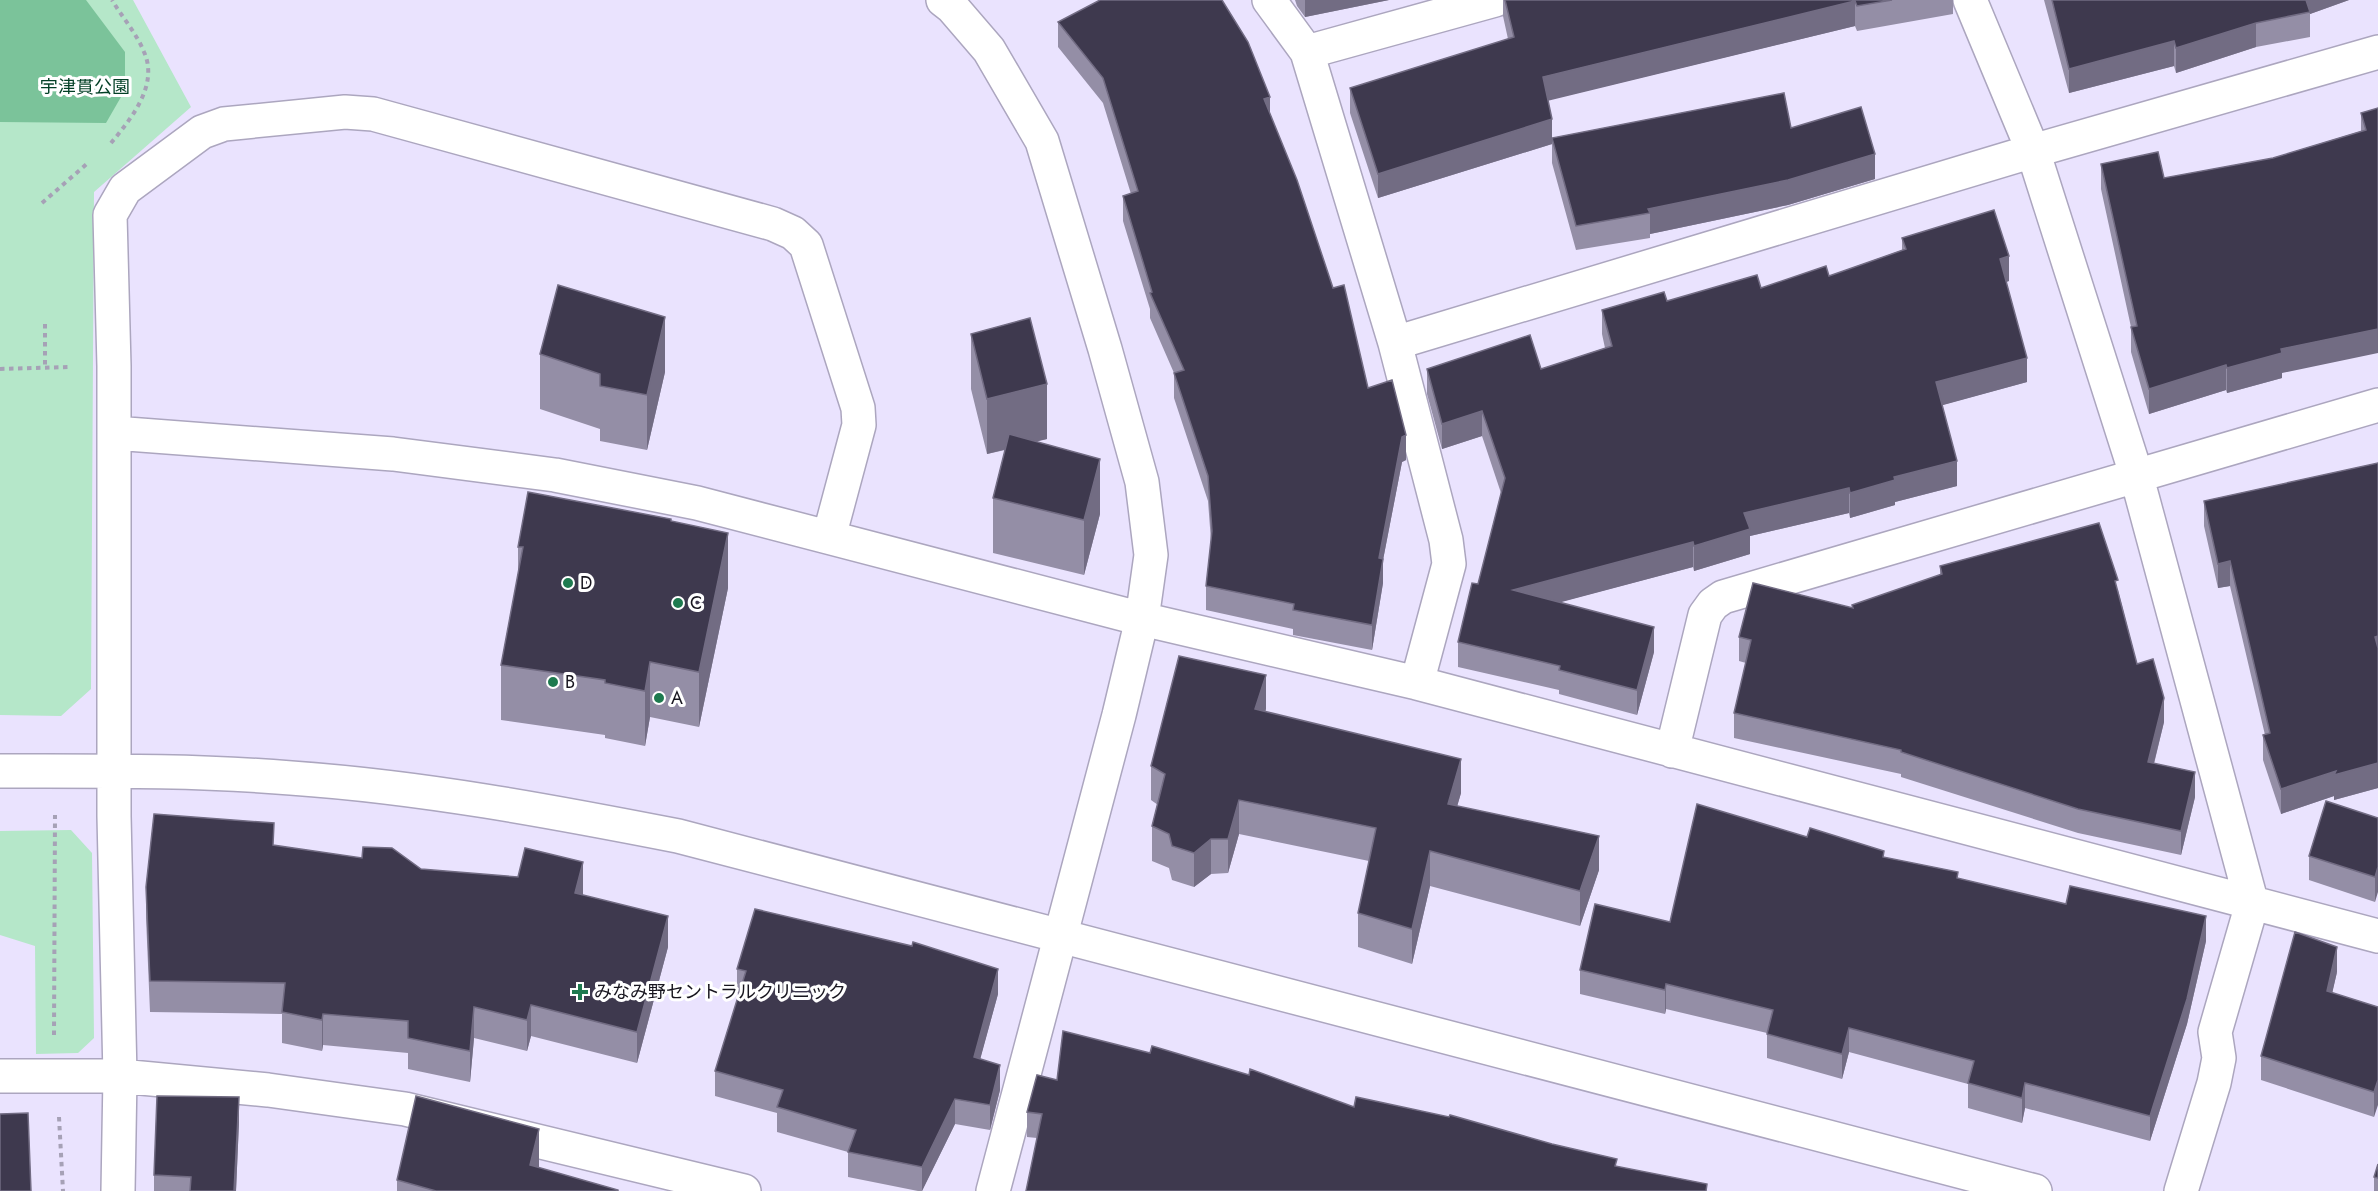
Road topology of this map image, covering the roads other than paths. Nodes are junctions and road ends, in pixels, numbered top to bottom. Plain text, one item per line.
1 (943, 0) edge
2 (1269, 0) edge
3 (1495, 0) edge
4 (1970, 0) edge
5 (1307, 52) junction
6 (2378, 52) edge
7 (2033, 151) junction
8 (1395, 343) junction
9 (2378, 405) edge
10 (114, 433) junction
11 (2136, 474) junction
12 (829, 537) junction
13 (1142, 619) junction
14 (1418, 683) junction
15 (1672, 751) junction
16 (0, 771) edge
17 (115, 771) junction
18 (2252, 904) junction
19 (1059, 934) junction
20 (2378, 936) edge
21 (0, 1076) edge
22 (120, 1076) junction
23 (118, 1191) edge
24 (744, 1191) edge
25 (993, 1191) edge
26 (2035, 1191) edge
27 (2181, 1191) edge

1 - 13 street
2 - 5 street
3 - 5 street
4 - 7 street
5 - 8 street
6 - 7 street
7 - 8 street
7 - 11 street
8 - 14 street
9 - 11 street
10 - 12 street
10 - 12 street
10 - 17 street
11 - 15 street
11 - 18 street
12 - 13 street
13 - 14 street
13 - 19 street
14 - 15 street
15 - 18 street
16 - 17 street
17 - 19 street
17 - 22 street
18 - 20 street
18 - 27 street
19 - 25 street
19 - 26 street
21 - 22 street
22 - 23 street
22 - 24 street

